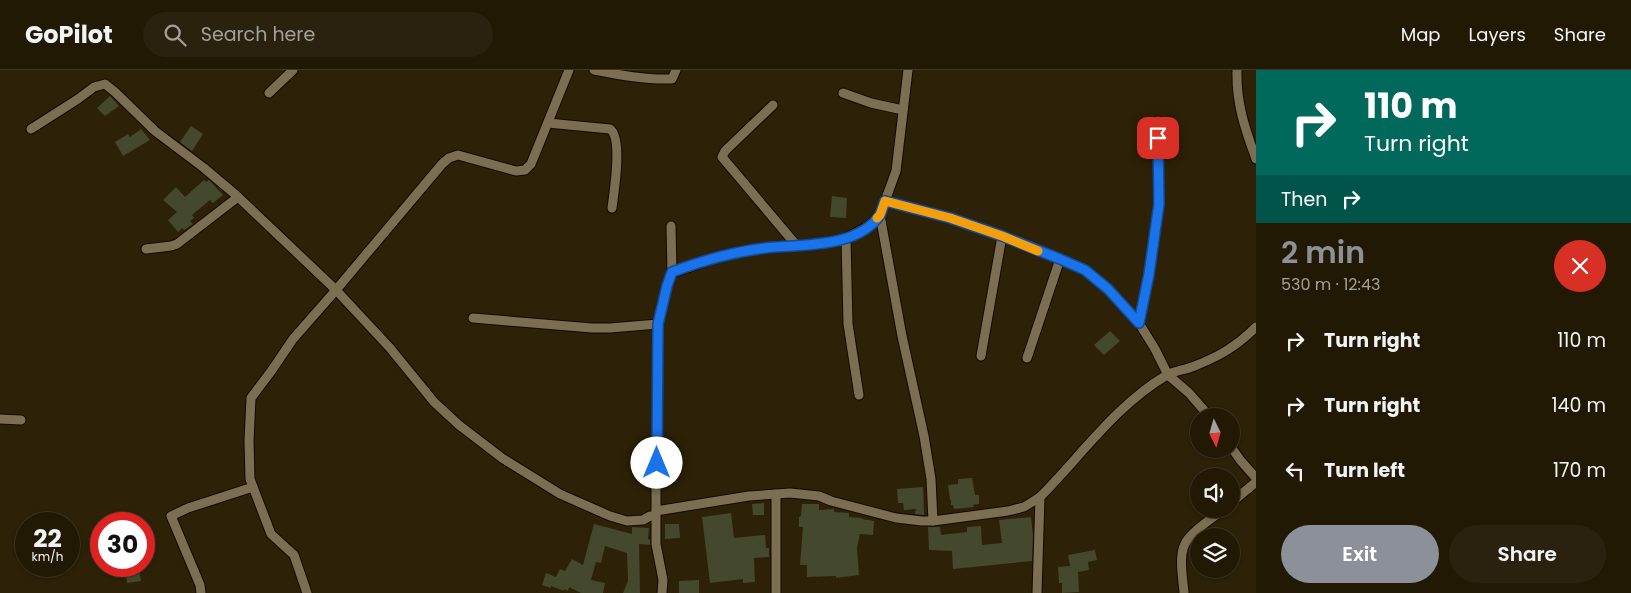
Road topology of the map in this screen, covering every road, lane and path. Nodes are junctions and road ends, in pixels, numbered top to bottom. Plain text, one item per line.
1 (293, 70) edge
2 (569, 70) edge
3 (594, 70) edge
4 (676, 70) edge
5 (908, 70) edge
6 (1237, 70) edge
7 (843, 93) dead end
8 (269, 94) dead end
9 (773, 105) dead end
10 (903, 110) junction
11 (1158, 121) dead end
12 (548, 123) junction
13 (32, 129) dead end
14 (1256, 160) edge
15 (238, 198) junction
16 (885, 201) junction
17 (612, 208) dead end
18 (880, 215) junction
19 (670, 226) dead end
20 (1002, 236) junction
21 (846, 238) junction
22 (798, 246) junction
23 (146, 249) dead end
24 (1060, 259) junction
25 (672, 272) junction
26 (336, 290) junction
27 (473, 318) dead end
28 (1139, 323) junction
29 (658, 324) junction
30 (1256, 327) edge
31 (981, 356) dead end
32 (1027, 358) dead end
33 (1168, 375) junction
34 (859, 395) dead end
35 (1202, 408) edge
36 (0, 419) edge
37 (21, 420) dead end
38 (1238, 458) edge
39 (657, 463) dead end
40 (1256, 478) edge
41 (1256, 482) edge
42 (656, 483) dead end
43 (253, 487) junction
44 (776, 494) junction
45 (1240, 495) edge
46 (1040, 497) junction
47 (653, 514) junction
48 (1214, 518) edge
49 (933, 521) junction
50 (201, 593) edge
51 (307, 593) edge
52 (662, 593) edge
53 (776, 593) edge
54 (1037, 593) edge
55 (1184, 593) edge

1 - 8 street
2 - 12 street
3 - 4 street
5 - 10 street
6 - 14 street
7 - 10 street
9 - 22 street
10 - 16 street
11 - 28 street
12 - 17 street
12 - 26 street
13 - 15 street
15 - 23 street
15 - 26 street
16 - 18 street
16 - 20 street
18 - 21 street
18 - 49 street
19 - 25 street
20 - 24 street
20 - 31 street
21 - 22 street
21 - 34 street
22 - 25 street
24 - 28 street
24 - 32 street
25 - 29 street
26 - 43 street
26 - 47 street
27 - 29 street
28 - 33 street
29 - 39 street
30 - 33 street
33 - 35 street
33 - 46 street
36 - 37 street
38 - 40 street
41 - 45 street
42 - 47 street
43 - 50 street
43 - 51 street
44 - 47 street
44 - 49 street
44 - 53 street
46 - 49 street
46 - 54 street
47 - 52 street
48 - 55 street

